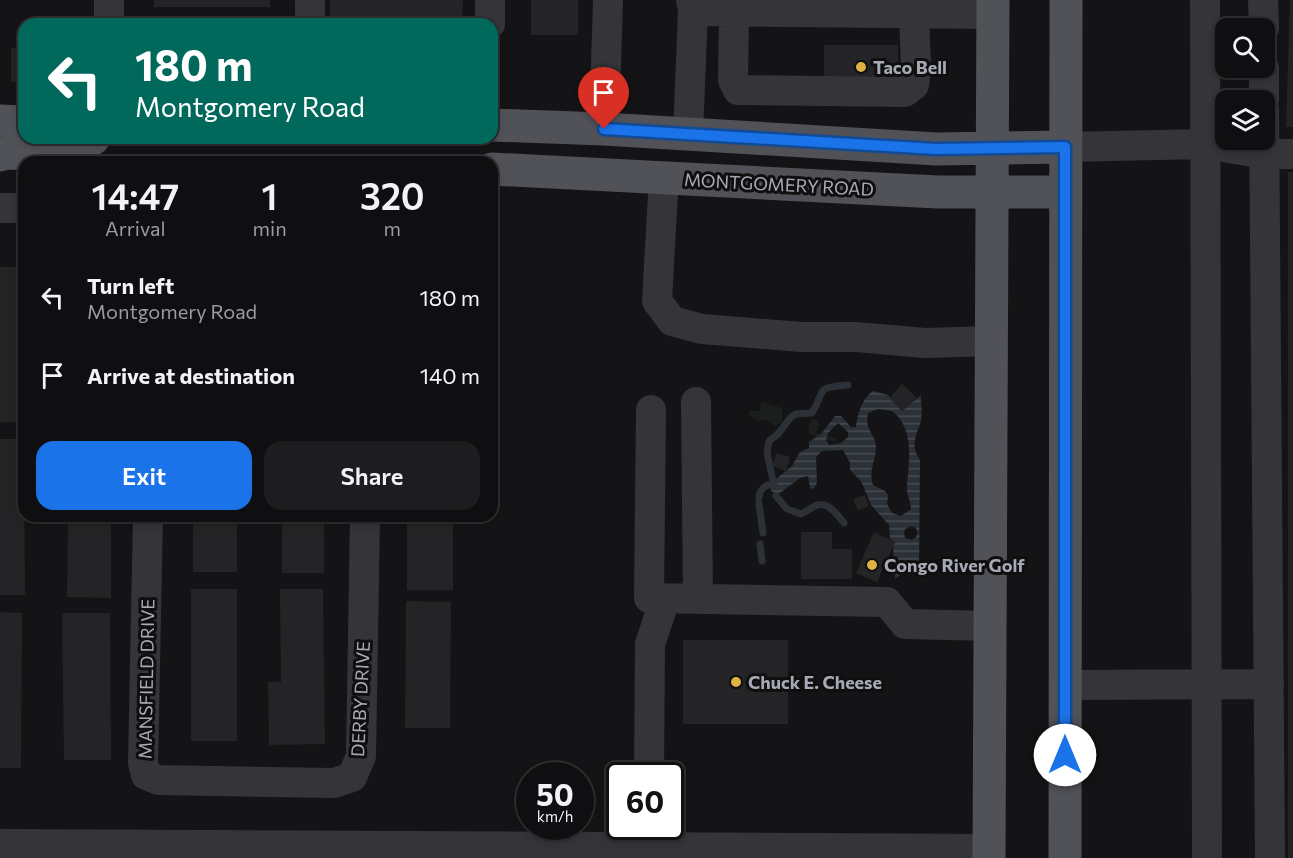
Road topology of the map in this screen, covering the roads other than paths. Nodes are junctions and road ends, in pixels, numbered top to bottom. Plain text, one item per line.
1 (109, 0) edge
2 (310, 0) edge
3 (490, 0) edge
4 (608, 0) edge
5 (1066, 0) edge
6 (1205, 0) edge
7 (1263, 0) edge
8 (692, 6) edge
9 (993, 7) edge
10 (734, 12) junction
11 (914, 14) junction
12 (109, 18) edge
13 (310, 18) edge
14 (490, 18) edge
15 (1264, 18) edge
16 (0, 121) edge
17 (18, 122) edge
18 (498, 125) edge
19 (604, 129) junction
20 (688, 134) junction
21 (86, 144) edge
22 (1205, 144) junction
23 (1065, 147) junction
24 (992, 148) junction
25 (1279, 154) edge
26 (0, 155) edge
27 (0, 166) edge
28 (18, 166) edge
29 (498, 169) edge
30 (664, 177) junction
31 (991, 191) junction
32 (1065, 192) junction
33 (0, 208) edge
34 (18, 208) edge
35 (991, 341) junction
36 (696, 402) dead end
37 (651, 410) dead end
38 (148, 522) edge
39 (366, 522) edge
40 (665, 599) junction
41 (698, 599) junction
42 (990, 627) junction
43 (1206, 684) junction
44 (1269, 684) junction
45 (1065, 685) junction
46 (649, 762) edge
47 (248, 781) joint
48 (606, 837) edge
49 (666, 840) edge
50 (0, 844) edge
51 (737, 853) edge
52 (888, 853) edge
53 (996, 855) edge
54 (1065, 858) edge
55 (1207, 858) edge
56 (1270, 858) edge

1 - 12 street
2 - 13 street
3 - 14 street
4 - 19 street
5 - 23 main road
6 - 22 street
7 - 15 street
8 - 10 street
8 - 20 street
9 - 11 street
9 - 24 main road
10 - 11 street
10 - 11 street
16 - 17 main road
18 - 19 main road
19 - 20 main road
20 - 24 main road
21 - 26 main road
22 - 23 street
22 - 25 street
22 - 43 street
23 - 24 main road
23 - 32 main road
24 - 31 main road
25 - 44 street
27 - 28 main road
29 - 30 main road, MONTGOMERY ROAD
30 - 31 main road, MONTGOMERY ROAD
30 - 35 street
31 - 32 main road, MONTGOMERY ROAD
31 - 35 main road
32 - 45 main road
33 - 34 street
35 - 42 main road
36 - 41 street
37 - 40 street
38 - 47 street, MANSFIELD DRIVE
39 - 47 street, DERBY DRIVE
40 - 41 street
40 - 46 street
41 - 42 street
42 - 53 main road
43 - 44 street
43 - 45 street
43 - 55 street
44 - 56 street
45 - 54 main road
48 - 50 street
49 - 51 street
51 - 52 street
52 - 53 street

